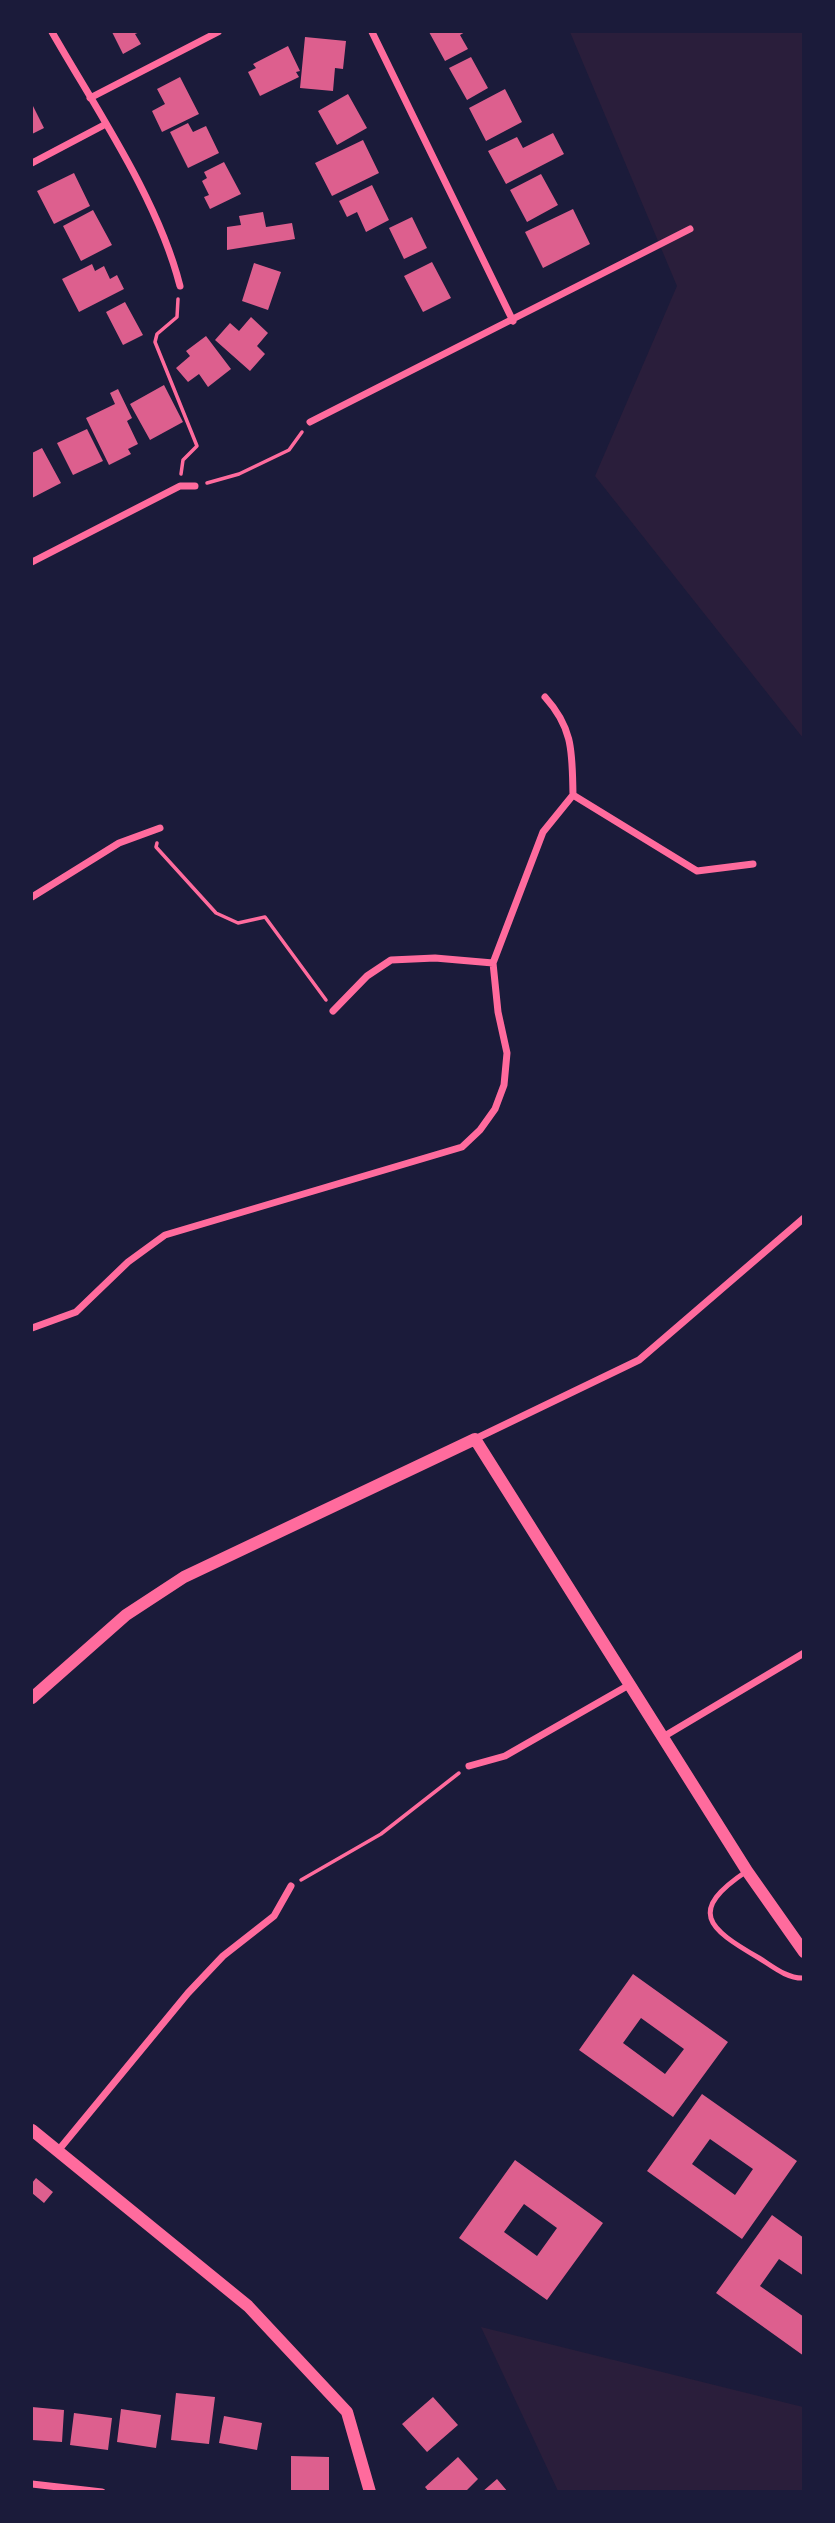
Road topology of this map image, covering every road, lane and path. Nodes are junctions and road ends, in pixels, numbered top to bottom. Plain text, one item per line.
1 (52, 32) edge
2 (218, 32) edge
3 (372, 32) edge
4 (90, 98) junction
5 (104, 124) junction
6 (32, 163) edge
7 (690, 229) dead end
8 (178, 276) junction
9 (180, 286) dead end
10 (513, 321) junction
11 (310, 422) joint
12 (180, 486) junction
13 (194, 486) joint
14 (32, 562) edge
15 (545, 698) dead end
16 (573, 795) junction
17 (160, 828) joint
18 (753, 864) dead end
19 (32, 897) edge
20 (493, 963) junction
21 (333, 1011) joint
22 (803, 1218) edge
23 (32, 1328) edge
24 (475, 1439) junction
25 (803, 1653) edge
26 (629, 1685) junction
27 (32, 1698) edge
28 (663, 1737) junction
29 (469, 1766) joint
30 (747, 1871) junction
31 (291, 1886) joint
32 (803, 1952) edge
33 (803, 1978) edge
34 (32, 2130) edge
35 (57, 2152) junction
36 (32, 2484) edge
37 (102, 2491) edge
38 (370, 2491) edge

1 - 4 street
2 - 4 street
3 - 10 street
4 - 5 street
5 - 6 street
5 - 8 street
7 - 10 street
8 - 9 street
8 - 12 path
10 - 11 street
11 - 13 path
12 - 13 street
12 - 14 street
15 - 16 street
16 - 18 street
16 - 20 street
17 - 19 street
17 - 21 path
20 - 21 street
20 - 23 street
22 - 24 street
24 - 26 street
24 - 27 street
25 - 28 street
26 - 28 street
26 - 29 street
28 - 30 street
29 - 31 path
30 - 32 street
30 - 33 lane
31 - 35 street
34 - 35 street
35 - 38 street
36 - 37 street

